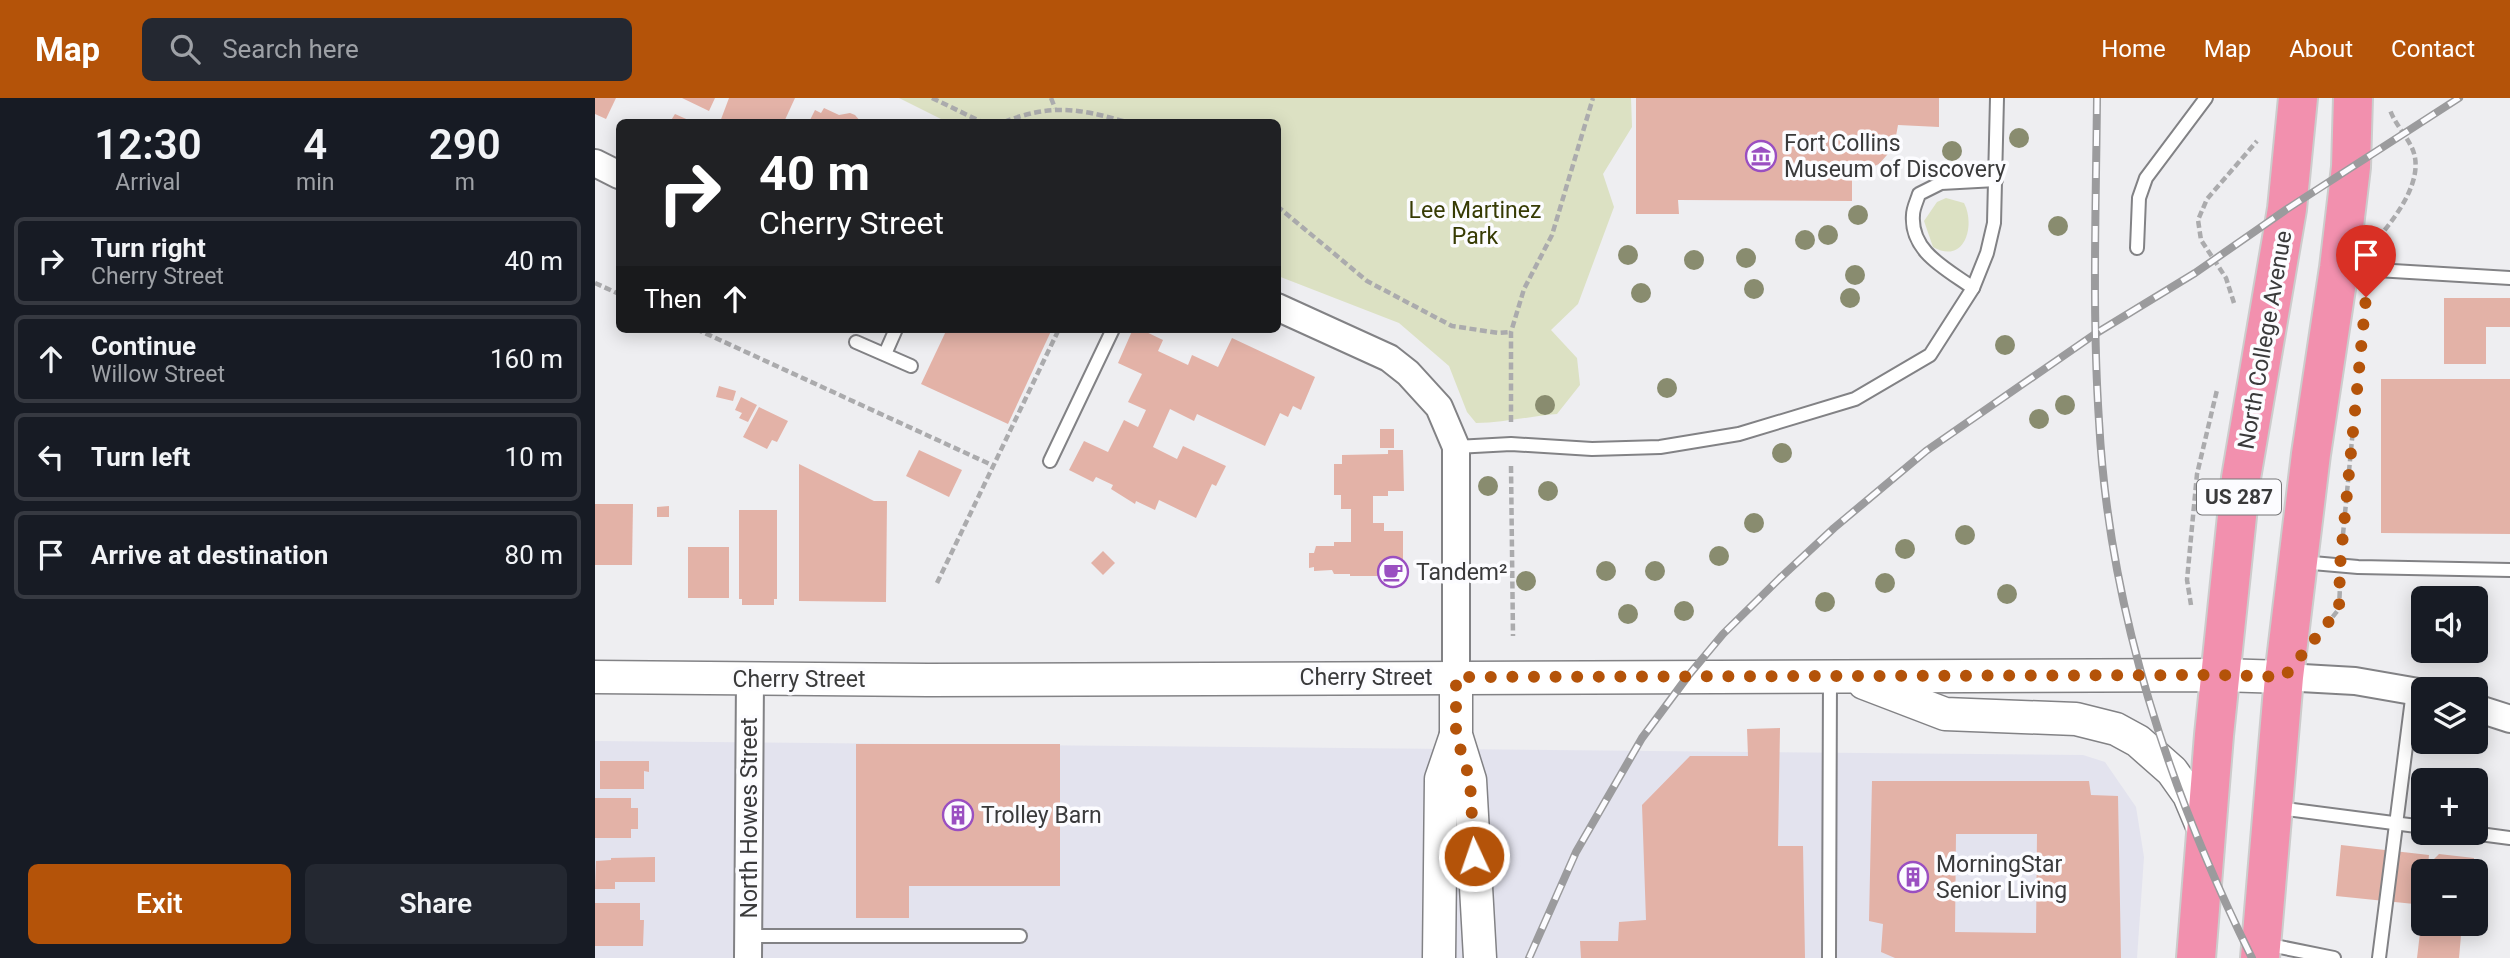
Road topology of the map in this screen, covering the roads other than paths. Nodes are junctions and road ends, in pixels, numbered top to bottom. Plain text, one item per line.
1 (1997, 98) edge
2 (2206, 98) edge
3 (2298, 98) edge
4 (2370, 101) edge
5 (595, 163) edge
6 (616, 174) edge
7 (1996, 180) junction
8 (2137, 248) dead end
9 (2354, 269) junction
10 (2510, 278) edge
11 (1973, 288) junction
12 (1281, 309) edge
13 (894, 333) edge
14 (1111, 333) edge
15 (856, 342) dead end
16 (885, 354) junction
17 (911, 366) dead end
18 (1456, 447) junction
19 (1050, 461) dead end
20 (2298, 562) junction
21 (2510, 570) edge
22 (2221, 675) junction
23 (1839, 676) junction
24 (595, 677) edge
25 (1456, 677) junction
26 (2284, 677) junction
27 (750, 679) junction
28 (2411, 691) edge
29 (2488, 712) edge
30 (2510, 719) edge
31 (1456, 735) junction
32 (2411, 742) edge
33 (2272, 807) junction
34 (2398, 824) junction
35 (2411, 826) edge
36 (2205, 833) junction
37 (2488, 835) edge
38 (2510, 838) edge
39 (1020, 936) dead end
40 (748, 947) edge
41 (2261, 951) edge
42 (1439, 958) edge
43 (1480, 958) edge
44 (1829, 958) edge
45 (2196, 958) edge
46 (2334, 958) edge
47 (2379, 958) edge

1 - 7 lane
2 - 8 lane
3 - 22 highway, North College Avenue / US 287
4 - 9 highway, US 287
5 - 6 street
7 - 11 lane
7 - 11 lane
9 - 10 lane
9 - 20 highway, US 287
11 - 18 lane
12 - 18 street
13 - 16 lane
14 - 19 lane
15 - 16 lane
16 - 17 lane
18 - 25 street
20 - 21 lane
20 - 26 highway, US 287
22 - 23 street, Cherry Street
22 - 26 street, Cherry Street
22 - 36 highway, North College Avenue / US 287
23 - 25 street, Cherry Street
23 - 36 street
23 - 44 lane
24 - 27 street, Cherry Street
25 - 27 street, Cherry Street
25 - 31 street
26 - 28 street
26 - 33 highway, US 287
27 - 40 street, North Howes Street
29 - 30 street
31 - 42 street
31 - 43 street
32 - 34 lane
33 - 34 lane
33 - 41 highway, US 287
34 - 35 lane
34 - 47 lane
36 - 45 highway, North College Avenue / US 287
37 - 38 lane
39 - 40 lane
41 - 46 lane

